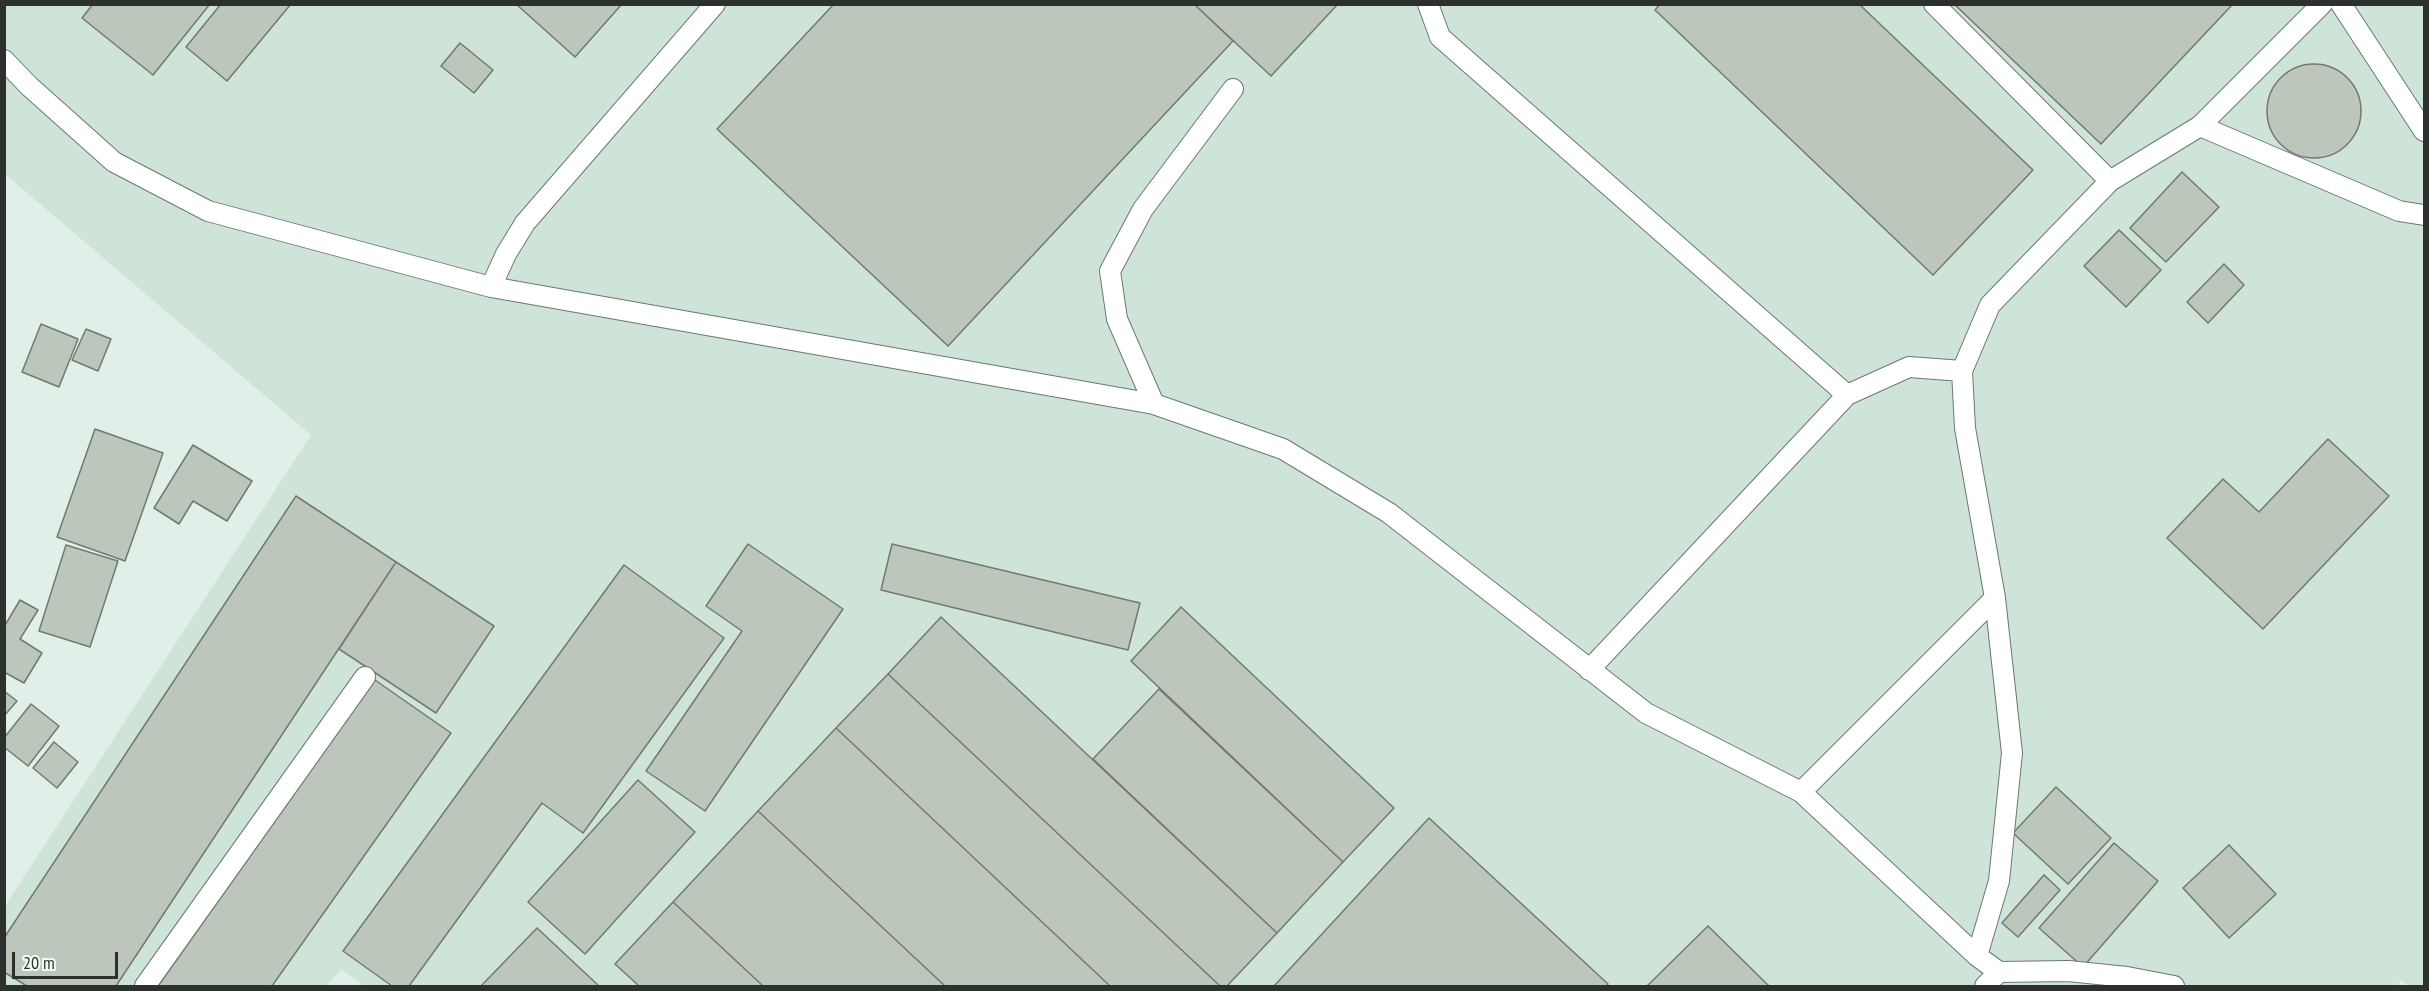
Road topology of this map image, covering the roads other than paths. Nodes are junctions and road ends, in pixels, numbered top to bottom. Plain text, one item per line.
1 (716, 4) edge
2 (1428, 4) edge
3 (1934, 4) edge
4 (2322, 4) edge
5 (2341, 4) edge
6 (4, 60) edge
7 (1233, 89) dead end
8 (2200, 126) junction
9 (2424, 131) edge
10 (2110, 181) junction
11 (2424, 215) edge
12 (491, 287) junction
13 (1962, 371) junction
14 (1847, 394) junction
15 (1154, 404) junction
16 (1995, 598) junction
17 (1589, 670) junction
18 (365, 677) dead end
19 (1801, 792) junction
20 (1977, 956) junction
21 (1992, 979) edge
22 (145, 987) edge
23 (2174, 987) edge

1 - 12 lane
2 - 14 lane
3 - 10 lane
4 - 8 lane
5 - 9 lane
6 - 12 lane
7 - 15 lane
8 - 10 lane
8 - 11 lane
10 - 13 lane
12 - 15 lane
13 - 14 lane
13 - 16 lane
14 - 17 lane
15 - 17 lane
16 - 19 lane
16 - 20 lane
17 - 19 lane
18 - 22 lane
19 - 20 lane
20 - 21 lane
21 - 23 lane

